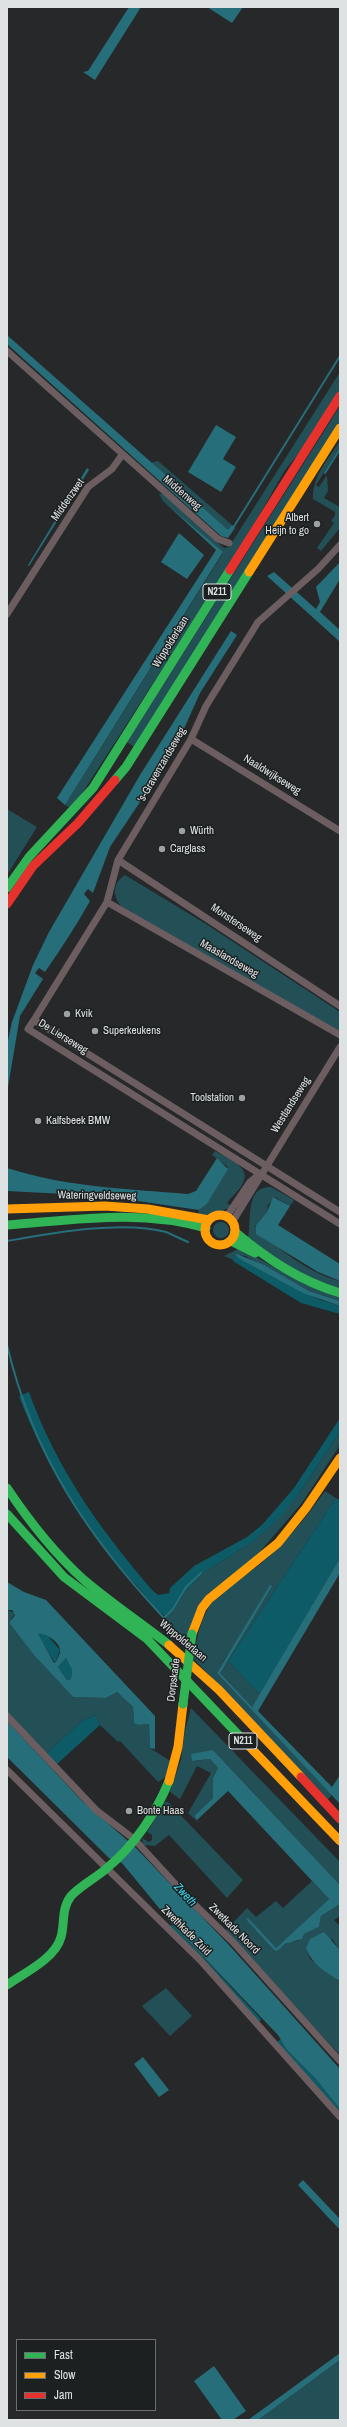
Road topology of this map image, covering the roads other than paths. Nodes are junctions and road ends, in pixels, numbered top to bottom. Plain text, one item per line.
1 (7, 351) edge
2 (340, 396) edge
3 (340, 428) edge
4 (122, 455) junction
5 (229, 543) dead end
6 (340, 545) edge
7 (7, 614) edge
8 (191, 739) junction
9 (340, 831) edge
10 (118, 860) junction
11 (7, 888) edge
12 (107, 902) junction
13 (7, 904) edge
14 (340, 1006) edge
15 (34, 1020) junction
16 (340, 1035) edge
17 (340, 1047) edge
18 (266, 1166) junction
19 (260, 1174) junction
20 (7, 1209) edge
21 (340, 1212) edge
22 (230, 1219) junction
23 (207, 1224) junction
24 (340, 1224) edge
25 (7, 1225) edge
26 (235, 1232) junction
27 (231, 1241) junction
28 (281, 1266) junction
29 (340, 1292) edge
30 (340, 1458) edge
31 (7, 1488) edge
32 (7, 1514) edge
33 (7, 1716) edge
34 (7, 1770) edge
35 (340, 1819) edge
36 (133, 1841) junction
37 (340, 1841) edge
38 (110, 1866) junction
39 (7, 1985) edge
40 (340, 2061) edge
41 (340, 2117) edge

1 - 4 street
2 - 11 main road, Wippolderlaan / N211
3 - 13 main road, N211
4 - 5 street, Middenweg
4 - 7 street, Middenzwet
6 - 8 street, 's-Gravenzandseweg
8 - 9 street, Naaldwijkseweg
8 - 10 street, 's-Gravenzandseweg
10 - 12 street, 's-Gravenzandseweg
10 - 14 street, Monsterseweg
12 - 15 street, 's-Gravenzandseweg
12 - 16 street, Maaslandseweg
15 - 18 street, De Lierseweg
15 - 19 street, De Lierseweg
17 - 18 street, Westlandseweg
18 - 19 street, Westlandseweg
18 - 21 street, De Lierseweg
19 - 22 street, Westlandseweg
19 - 24 street, De Lierseweg
20 - 23 main road, Wateringveldseweg
22 - 23 main road
22 - 26 main road
23 - 25 main road, Wateringveldseweg
23 - 27 main road
26 - 27 main road
26 - 28 main road
27 - 28 main road
28 - 29 main road
30 - 36 main road, Dorpskade, bridge
31 - 35 main road, Wippolderlaan / N211
32 - 37 main road, Wippolderlaan / N211
33 - 36 street, Zwetkade Noord
34 - 38 street, Zwethkade Zuid
36 - 38 main road, Dorpskade
36 - 40 street, Zwetkade Noord
38 - 39 main road, Dorpskade
38 - 41 street, Zwethkade Zuid

